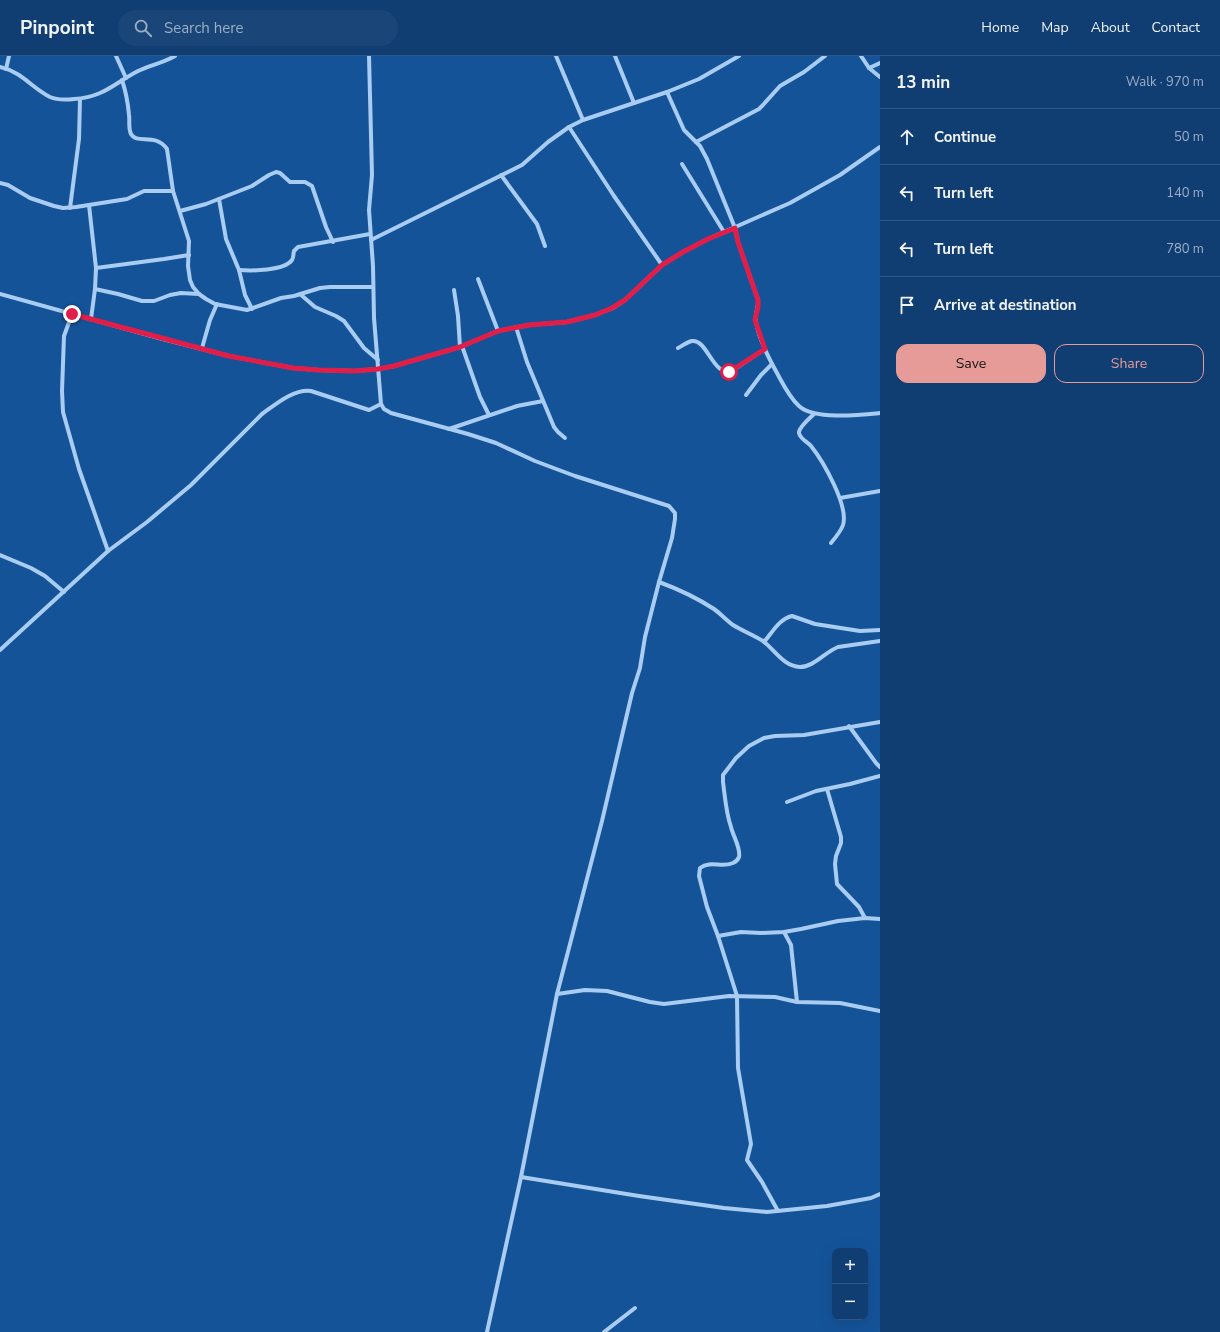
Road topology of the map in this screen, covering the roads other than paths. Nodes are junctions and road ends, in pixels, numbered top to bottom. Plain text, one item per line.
1 (9, 56) edge
2 (116, 56) edge
3 (175, 56) edge
4 (369, 56) edge
5 (556, 56) edge
6 (615, 56) edge
7 (739, 56) edge
8 (825, 56) edge
9 (860, 56) edge
10 (880, 63) edge
11 (0, 67) edge
12 (6, 68) junction
13 (869, 68) junction
14 (880, 77) edge
15 (124, 79) junction
16 (667, 92) junction
17 (80, 99) junction
18 (634, 103) junction
19 (582, 120) junction
20 (569, 127) junction
21 (696, 142) junction
22 (880, 147) edge
23 (682, 164) dead end
24 (502, 175) junction
25 (0, 183) edge
26 (173, 191) junction
27 (219, 199) junction
28 (89, 205) junction
29 (70, 208) junction
30 (180, 211) junction
31 (735, 228) junction
32 (724, 232) junction
33 (370, 234) junction
34 (371, 240) junction
35 (333, 242) junction
36 (545, 246) dead end
37 (189, 255) junction
38 (662, 265) junction
39 (96, 268) junction
40 (239, 270) junction
41 (478, 279) dead end
42 (373, 286) junction
43 (95, 289) junction
44 (454, 290) dead end
45 (0, 294) edge
46 (199, 294) junction
47 (300, 294) junction
48 (217, 304) junction
49 (252, 309) junction
50 (72, 314) junction
51 (90, 318) junction
52 (516, 327) junction
53 (498, 331) junction
54 (461, 347) junction
55 (202, 348) junction
56 (678, 348) dead end
57 (765, 349) junction
58 (378, 360) junction
59 (772, 364) junction
60 (378, 369) junction
61 (746, 395) dead end
62 (543, 401) junction
63 (381, 404) junction
64 (880, 413) edge
65 (814, 414) junction
66 (489, 415) junction
67 (449, 429) junction
68 (565, 438) dead end
69 (880, 491) edge
70 (840, 498) junction
71 (831, 543) dead end
72 (108, 551) junction
73 (0, 555) edge
74 (659, 582) junction
75 (64, 592) junction
76 (880, 630) edge
77 (880, 641) edge
78 (764, 642) junction
79 (0, 650) edge
80 (880, 722) edge
81 (849, 726) junction
82 (880, 767) edge
83 (880, 776) edge
84 (827, 789) junction
85 (787, 802) dead end
86 (865, 918) junction
87 (880, 919) edge
88 (784, 932) junction
89 (718, 936) junction
90 (557, 994) junction
91 (737, 996) junction
92 (797, 1002) junction
93 (880, 1011) edge
94 (521, 1177) junction
95 (880, 1194) edge
96 (778, 1211) junction
97 (635, 1308) dead end
98 (487, 1332) edge
99 (604, 1332) edge

1 - 12 street
2 - 15 street
3 - 15 street
4 - 33 street
5 - 19 street
6 - 18 street
7 - 16 street
8 - 21 street
9 - 13 street
10 - 13 street
11 - 12 street
12 - 17 street
13 - 14 street
15 - 17 street
15 - 26 street
16 - 18 street
16 - 21 street
17 - 29 street
18 - 19 street
19 - 20 street
20 - 24 street
20 - 38 street
21 - 31 street
22 - 31 street
23 - 32 street
24 - 34 street
24 - 36 street
25 - 29 street
26 - 28 street
26 - 30 street
27 - 30 street
27 - 35 street
27 - 40 street
28 - 29 street
28 - 39 street
30 - 37 street
31 - 32 street
31 - 57 street
32 - 38 street
33 - 34 street
33 - 35 street
34 - 42 street
35 - 40 street
37 - 39 street
37 - 46 street
38 - 52 street
39 - 43 street
40 - 49 street
41 - 53 street
42 - 47 street
42 - 58 street
43 - 46 street
43 - 51 street
44 - 54 street
45 - 50 street
46 - 48 street
47 - 49 street
47 - 58 street
48 - 49 street
48 - 55 street
50 - 51 street
50 - 72 street
51 - 55 street
52 - 53 street
52 - 62 street
53 - 54 street
54 - 60 street
54 - 66 street
55 - 60 street
56 - 57 street
57 - 59 street
58 - 60 street
59 - 61 street
59 - 65 street
60 - 63 street
62 - 66 street
62 - 68 street
63 - 67 street
63 - 72 street
64 - 65 street
65 - 70 street
66 - 67 street
67 - 74 street
69 - 70 street
70 - 71 street
72 - 75 street
73 - 75 street
74 - 78 street
74 - 90 street
75 - 79 street
76 - 78 street
77 - 78 street
80 - 81 street
81 - 82 street
81 - 89 street
83 - 84 street
84 - 85 street
84 - 86 street
86 - 87 street
86 - 88 street
88 - 89 street
88 - 92 street
89 - 91 street
90 - 91 street
90 - 94 street
91 - 92 street
91 - 96 street
92 - 93 street
94 - 96 street
94 - 98 street
95 - 96 street
97 - 99 street

